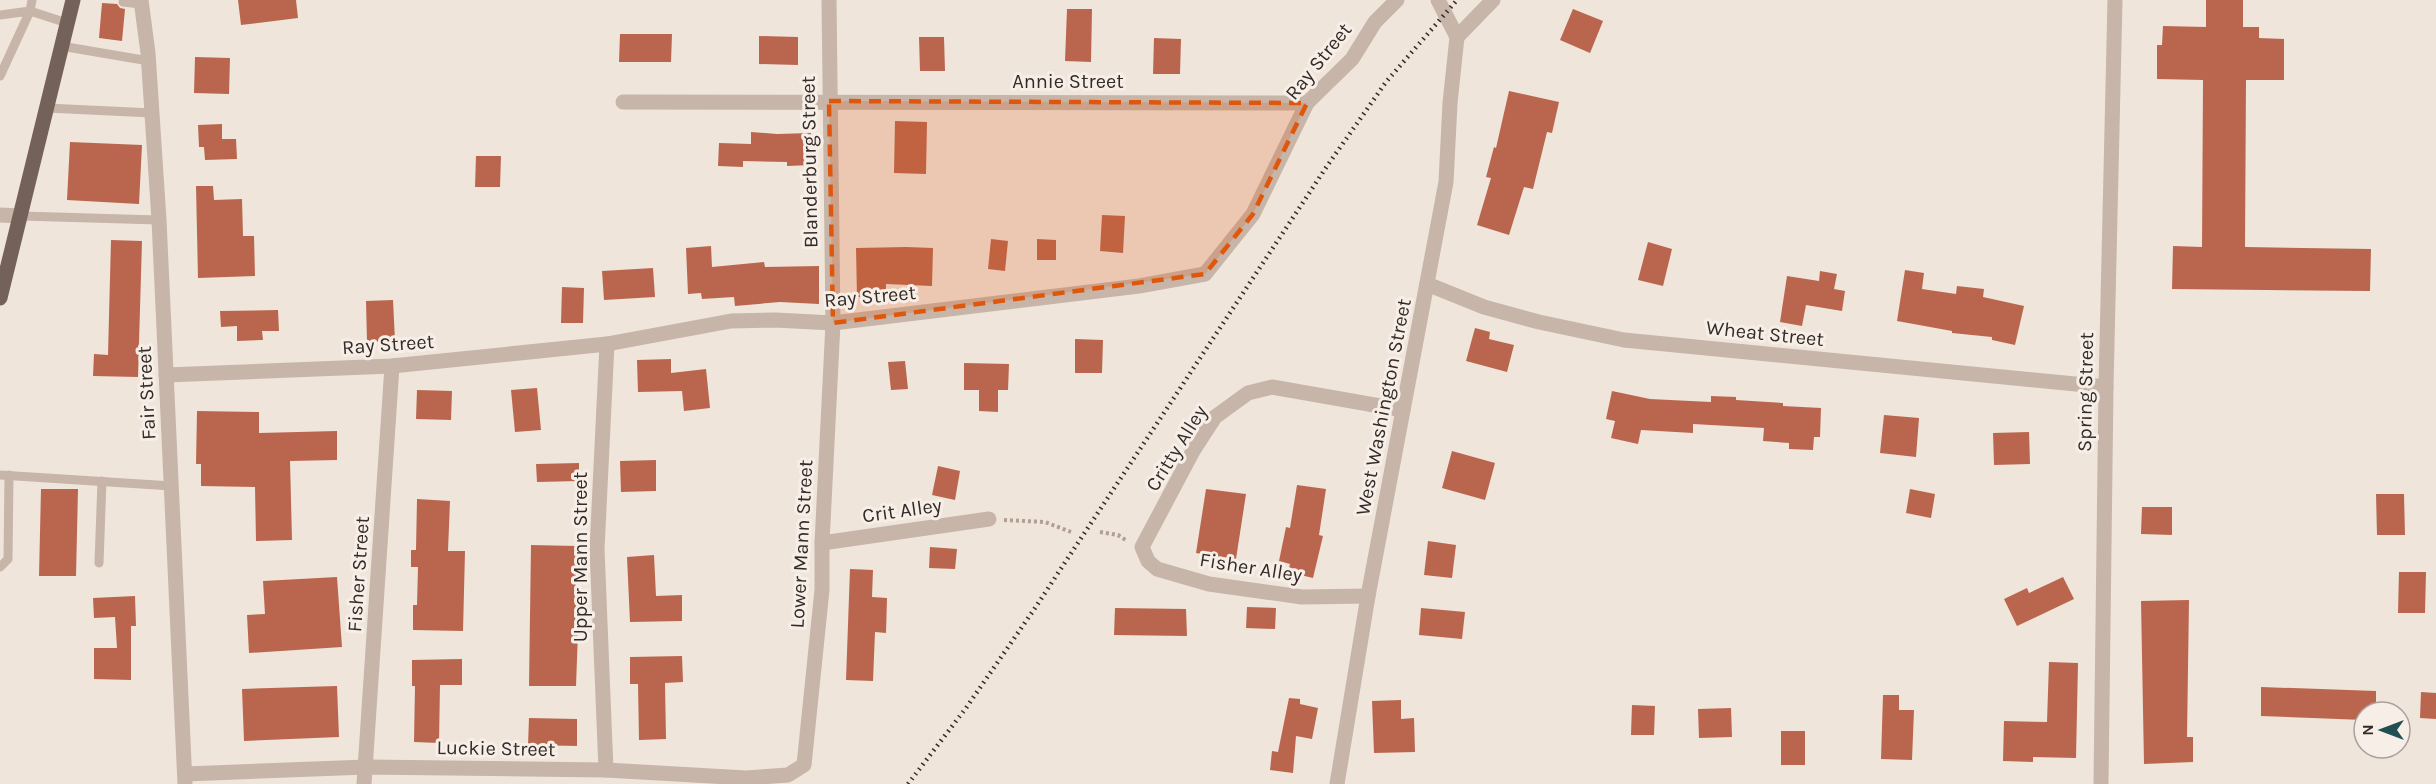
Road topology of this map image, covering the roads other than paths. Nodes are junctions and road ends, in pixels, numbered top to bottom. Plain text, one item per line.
1 (32, 0) edge
2 (73, 0) edge
3 (829, 0) edge
4 (1397, 0) edge
5 (1438, 0) edge
6 (1493, 0) edge
7 (2115, 0) edge
8 (123, 2) dead end
9 (141, 2) edge
10 (30, 11) junction
11 (0, 15) edge
12 (67, 23) junction
13 (1457, 37) junction
14 (62, 46) junction
15 (149, 61) junction
16 (0, 76) edge
17 (829, 101) junction
18 (623, 102) dead end
19 (1307, 103) junction
20 (47, 108) junction
21 (152, 113) junction
22 (0, 215) edge
23 (21, 216) junction
24 (159, 220) junction
25 (1428, 284) junction
26 (0, 298) edge
27 (833, 323) junction
28 (607, 344) junction
29 (392, 366) junction
30 (166, 375) junction
31 (2106, 387) junction
32 (1403, 410) junction
33 (4, 475) edge
34 (102, 481) junction
35 (172, 486) junction
36 (989, 519) road end
37 (4, 520) edge
38 (822, 543) junction
39 (1142, 547) joint
40 (4, 549) edge
41 (99, 563) dead end
42 (0, 567) edge
43 (1368, 596) junction
44 (804, 765) joint
45 (367, 767) junction
46 (606, 770) junction
47 (185, 779) edge
48 (364, 784) edge
49 (1337, 784) edge
50 (2102, 784) edge

1 - 10 lane
2 - 12 main road
3 - 17 street, Blanderburg Street
4 - 19 street, Ray Street
5 - 13 street
6 - 13 street
7 - 31 street, Spring Street
8 - 9 lane
9 - 15 street, Fair Street
10 - 11 lane
10 - 12 lane
10 - 16 lane
12 - 14 main road
13 - 25 street, West Washington Street
14 - 15 lane
14 - 20 main road
15 - 21 street, Fair Street
17 - 18 street, Annie Street
17 - 19 street, Annie Street
17 - 27 street, Blanderburg Street
19 - 27 street, Ray Street
20 - 21 lane
20 - 23 main road
21 - 24 street, Fair Street
22 - 23 street
23 - 24 lane
23 - 26 main road
24 - 30 street, Fair Street
25 - 31 street, Wheat Street
25 - 32 street, West Washington Street
27 - 28 street, Ray Street
27 - 38 street, Lower Mann Street
28 - 29 street, Ray Street
28 - 46 street, Upper Mann Street
29 - 30 street, Ray Street
29 - 45 street, Fisher Street
30 - 35 street, Fair Street
31 - 50 street, Spring Street
32 - 39 street, Critty Alley
32 - 43 street, West Washington Street
33 - 34 lane
33 - 37 lane
34 - 35 lane
34 - 41 lane
35 - 47 street, Fair Street
36 - 38 street, Crit Alley
37 - 40 lane
38 - 44 street, Lower Mann Street
39 - 43 street, Fisher Alley
40 - 42 lane
43 - 49 street, West Washington Street
44 - 46 street, Luckie Street
45 - 46 street, Luckie Street
45 - 47 street, Luckie Street
45 - 48 street, Fisher Street

